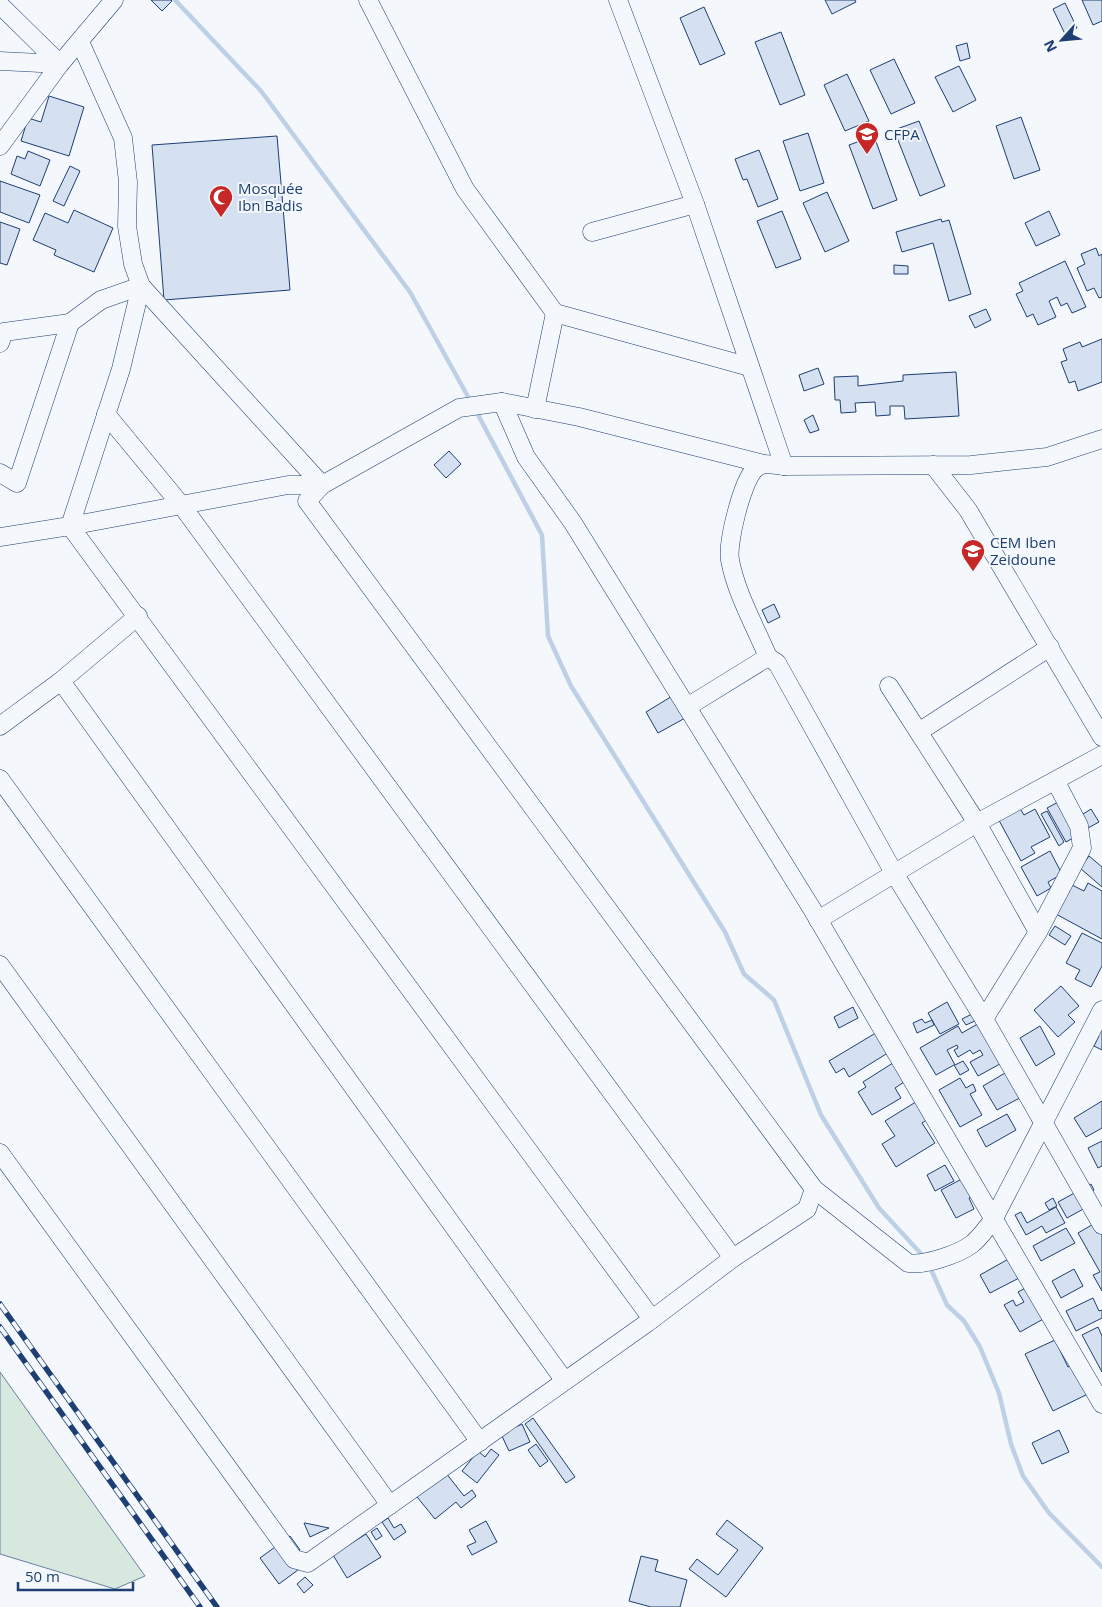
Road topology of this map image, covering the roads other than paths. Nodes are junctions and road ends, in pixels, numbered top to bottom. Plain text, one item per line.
1 (114, 0) edge
2 (368, 0) edge
3 (618, 0) edge
4 (0, 5) edge
5 (80, 42) junction
6 (0, 61) edge
7 (60, 64) junction
8 (0, 146) edge
9 (696, 204) junction
10 (592, 232) dead end
11 (141, 286) junction
12 (555, 313) junction
13 (70, 323) junction
14 (0, 344) edge
15 (750, 367) junction
16 (502, 402) junction
17 (535, 409) junction
18 (106, 414) junction
19 (1102, 439) edge
20 (764, 464) junction
21 (934, 465) junction
22 (784, 466) junction
23 (0, 473) edge
24 (322, 485) junction
25 (182, 506) junction
26 (70, 526) junction
27 (0, 537) edge
28 (138, 616) junction
29 (1050, 647) junction
30 (768, 656) junction
31 (60, 680) junction
32 (889, 686) dead end
33 (687, 707) junction
34 (0, 726) edge
35 (920, 731) junction
36 (1102, 737) edge
37 (1102, 755) edge
38 (0, 779) edge
39 (1056, 782) junction
40 (977, 823) junction
41 (894, 873) junction
42 (818, 920) junction
43 (1038, 932) junction
44 (0, 965) edge
45 (1102, 1010) edge
46 (984, 1019) junction
47 (1044, 1122) junction
48 (0, 1153) edge
49 (814, 1189) junction
50 (993, 1220) junction
51 (1102, 1224) edge
52 (733, 1258) junction
53 (652, 1319) junction
54 (564, 1380) junction
55 (1102, 1404) edge
56 (480, 1442) junction
57 (390, 1506) junction

1 - 5 street
2 - 12 street
3 - 9 street
4 - 7 street
5 - 7 street
5 - 11 street
6 - 7 street
7 - 8 street
9 - 10 street
9 - 15 street
11 - 13 street
11 - 18 street
11 - 24 street
12 - 15 street
12 - 17 street
13 - 14 street
13 - 23 street
15 - 22 street
16 - 17 street
16 - 24 street
16 - 33 street
17 - 20 street
18 - 25 street
18 - 26 street
19 - 21 street
20 - 22 street
20 - 30 street
21 - 22 street
21 - 29 street
24 - 25 street
24 - 49 street
25 - 26 street
25 - 52 street
26 - 27 street
26 - 28 street
28 - 31 street
28 - 53 street
29 - 35 street
29 - 36 street
30 - 33 street
30 - 41 street
31 - 34 street
31 - 54 street
32 - 35 street
33 - 42 street
35 - 40 street
37 - 39 street
38 - 56 street
39 - 40 street
39 - 43 street
40 - 41 street
40 - 43 street
41 - 42 street
41 - 46 street
42 - 50 street
43 - 46 street
44 - 57 street
45 - 47 street
46 - 47 street
47 - 50 street
47 - 51 street
48 - 57 street
49 - 50 street
49 - 52 street
50 - 55 street
52 - 53 street
53 - 54 street
54 - 56 street
56 - 57 street

